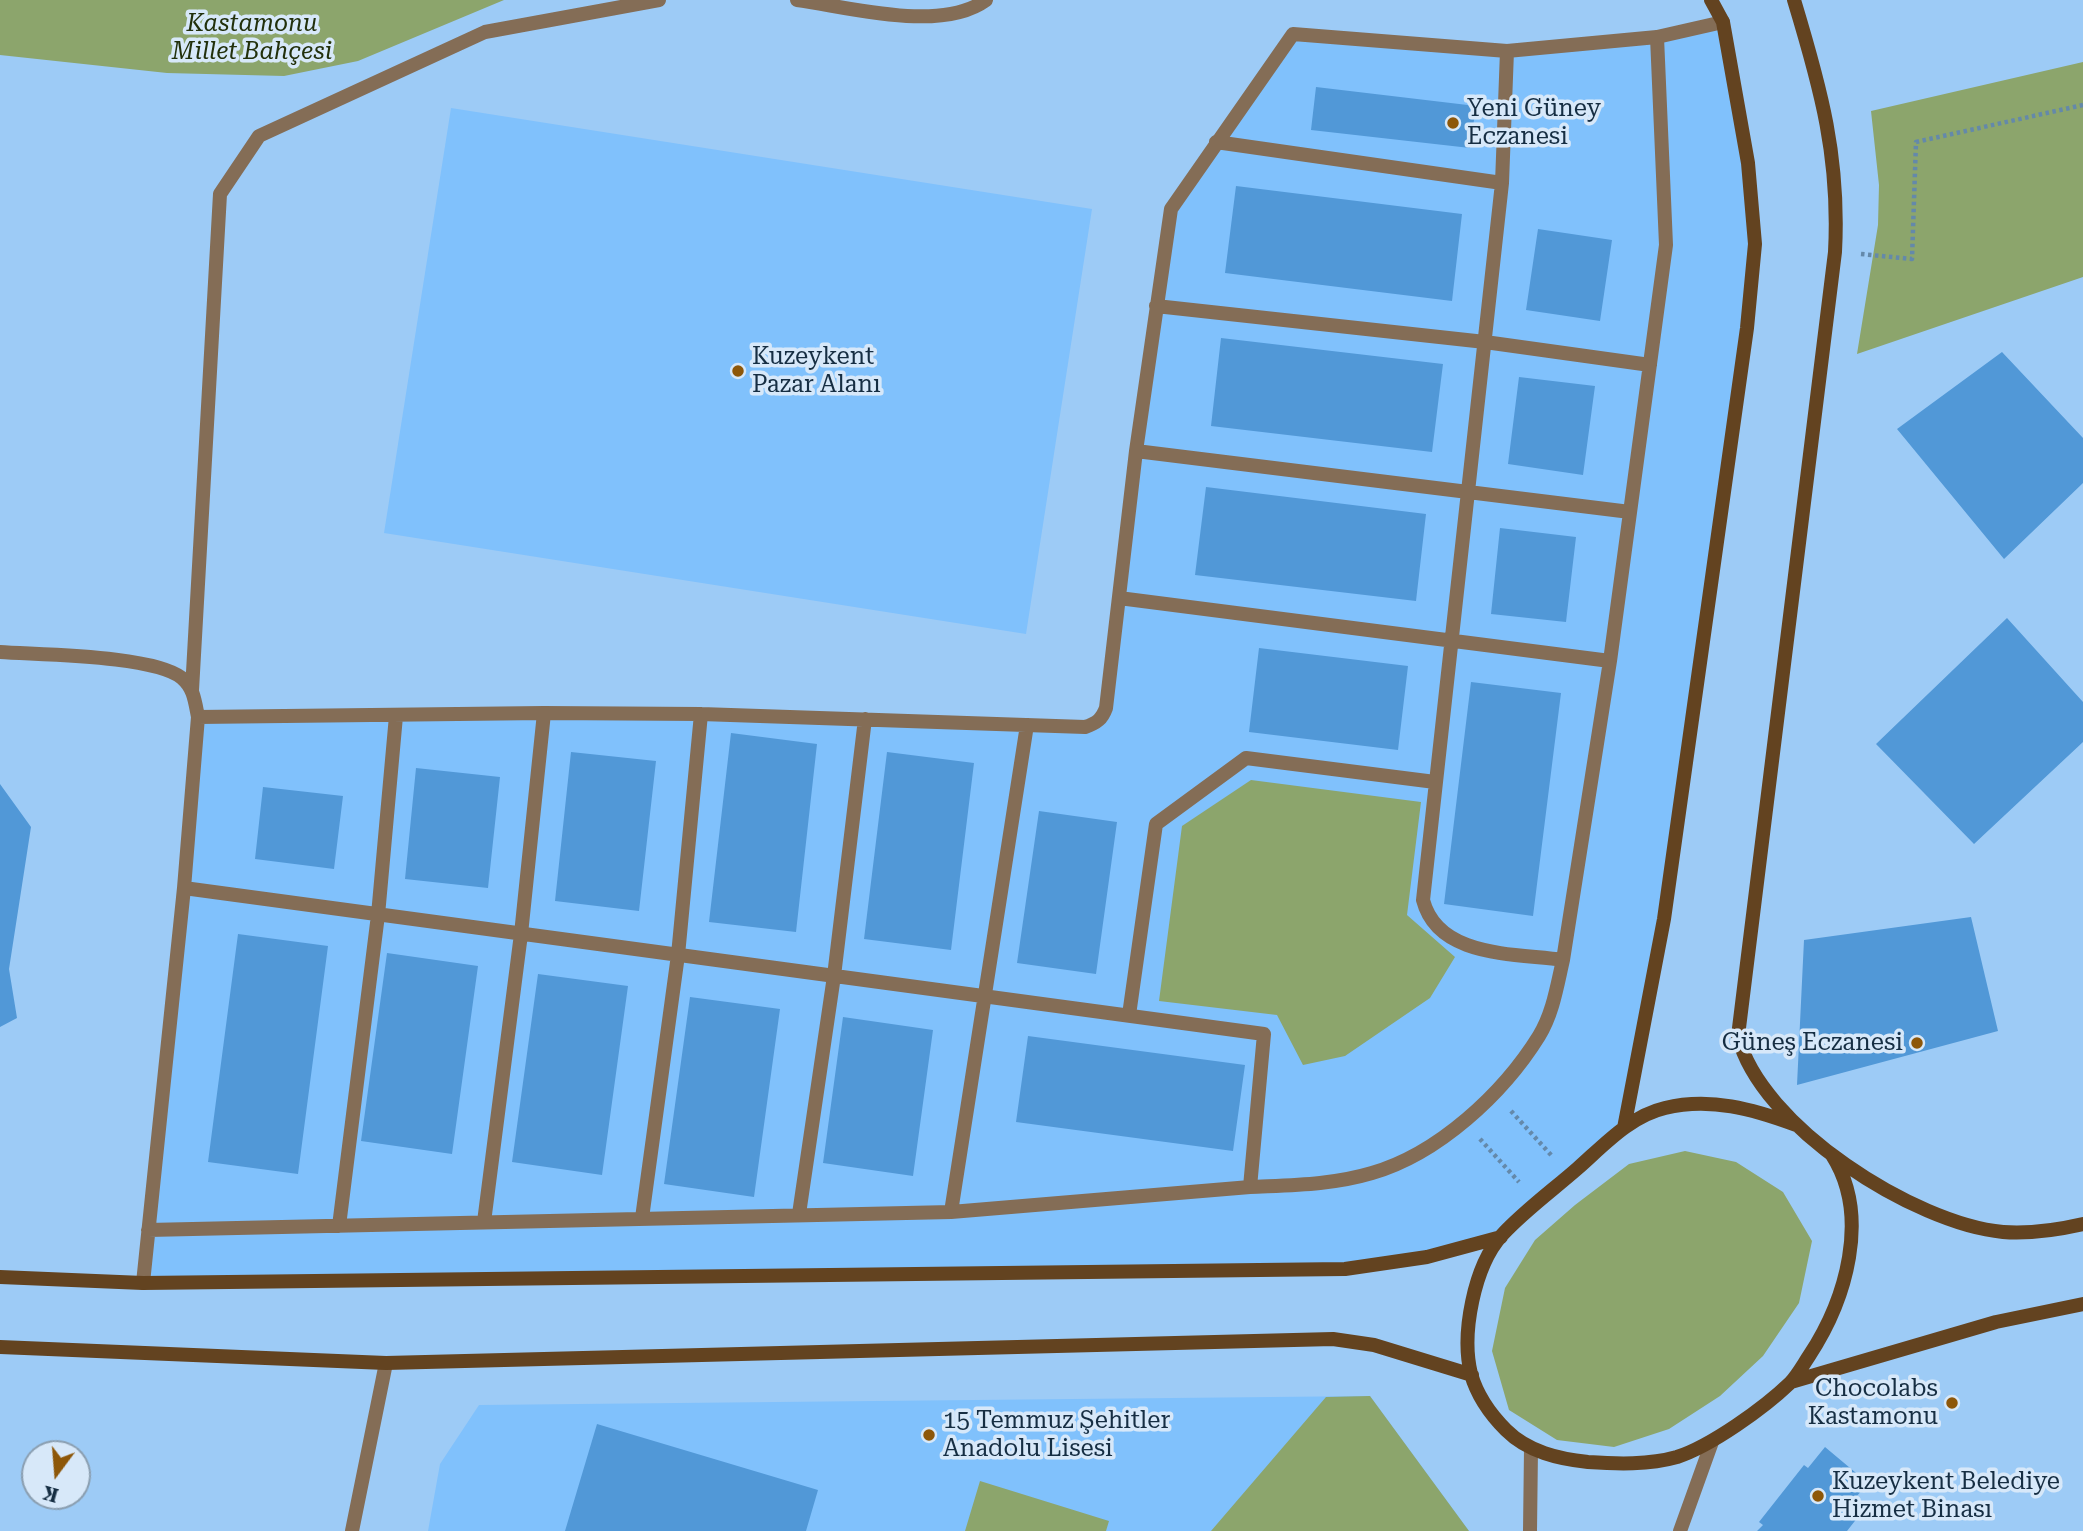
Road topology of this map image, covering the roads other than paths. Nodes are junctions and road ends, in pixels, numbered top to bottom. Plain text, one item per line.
1 (659, 0) edge
2 (797, 0) edge
3 (986, 0) edge
4 (1711, 0) edge
5 (1794, 0) edge
6 (1723, 22) junction
7 (1657, 37) junction
8 (1507, 51) junction
9 (1216, 142) junction
10 (1502, 183) junction
11 (1156, 306) junction
12 (1485, 342) junction
13 (1650, 365) junction
14 (1136, 451) junction
15 (1468, 492) junction
16 (1630, 512) junction
17 (1119, 598) junction
18 (1451, 640) junction
19 (0, 652) edge
20 (1610, 662) junction
21 (192, 690) junction
22 (544, 713) junction
23 (701, 715) junction
24 (396, 716) junction
25 (198, 717) junction
26 (865, 719) junction
27 (1027, 725) junction
28 (1435, 782) junction
29 (184, 888) junction
30 (377, 915) junction
31 (521, 934) junction
32 (678, 955) junction
33 (1563, 960) junction
34 (834, 975) junction
35 (983, 995) junction
36 (1129, 1015) junction
37 (1796, 1125) junction
38 (1624, 1128) junction
39 (1827, 1148) junction
40 (1250, 1187) junction
41 (951, 1212) junction
42 (799, 1214) junction
43 (642, 1218) junction
44 (484, 1222) junction
45 (2083, 1224) edge
46 (339, 1226) junction
47 (148, 1230) junction
48 (1501, 1237) junction
49 (0, 1277) edge
50 (143, 1283) junction
51 (2083, 1304) edge
52 (0, 1347) edge
53 (386, 1363) junction
54 (1472, 1375) junction
55 (1791, 1382) junction
56 (1712, 1442) junction
57 (1531, 1449) junction
58 (352, 1531) edge
59 (1531, 1531) edge
60 (1680, 1531) edge

1 - 21 street
2 - 3 street
4 - 6 main road
5 - 37 main road
6 - 7 street
6 - 38 main road
7 - 8 street
7 - 13 street
8 - 9 street
8 - 10 street
9 - 10 street
9 - 11 street
10 - 12 street
11 - 12 street
11 - 14 street
12 - 13 street
12 - 15 street
13 - 16 street
14 - 15 street
14 - 17 street
15 - 16 street
15 - 18 street
16 - 20 street
17 - 18 street
17 - 27 street
18 - 20 street
18 - 28 street
19 - 21 street
20 - 33 street
21 - 25 street
22 - 23 street
22 - 24 street
22 - 31 street
23 - 26 street
23 - 32 street
24 - 25 street
24 - 30 street
25 - 29 street
26 - 27 street
26 - 34 street
27 - 35 street
28 - 33 street
28 - 36 street
29 - 30 street
29 - 47 street
30 - 31 street
30 - 46 street
31 - 32 street
31 - 44 street
32 - 34 street
32 - 43 street
33 - 40 street
34 - 35 street
34 - 42 street
35 - 36 street
35 - 41 street
36 - 40 street
37 - 38 main road
37 - 39 main road
38 - 48 main road
39 - 45 main road
39 - 55 main road
40 - 41 street
41 - 42 street
42 - 43 street
43 - 44 street
44 - 46 street
46 - 47 street
47 - 50 street
48 - 50 main road
48 - 54 main road
49 - 50 main road
51 - 55 main road
52 - 53 main road
53 - 54 main road
53 - 58 street
54 - 57 main road
55 - 56 main road
56 - 57 main road
56 - 60 street
57 - 59 street

